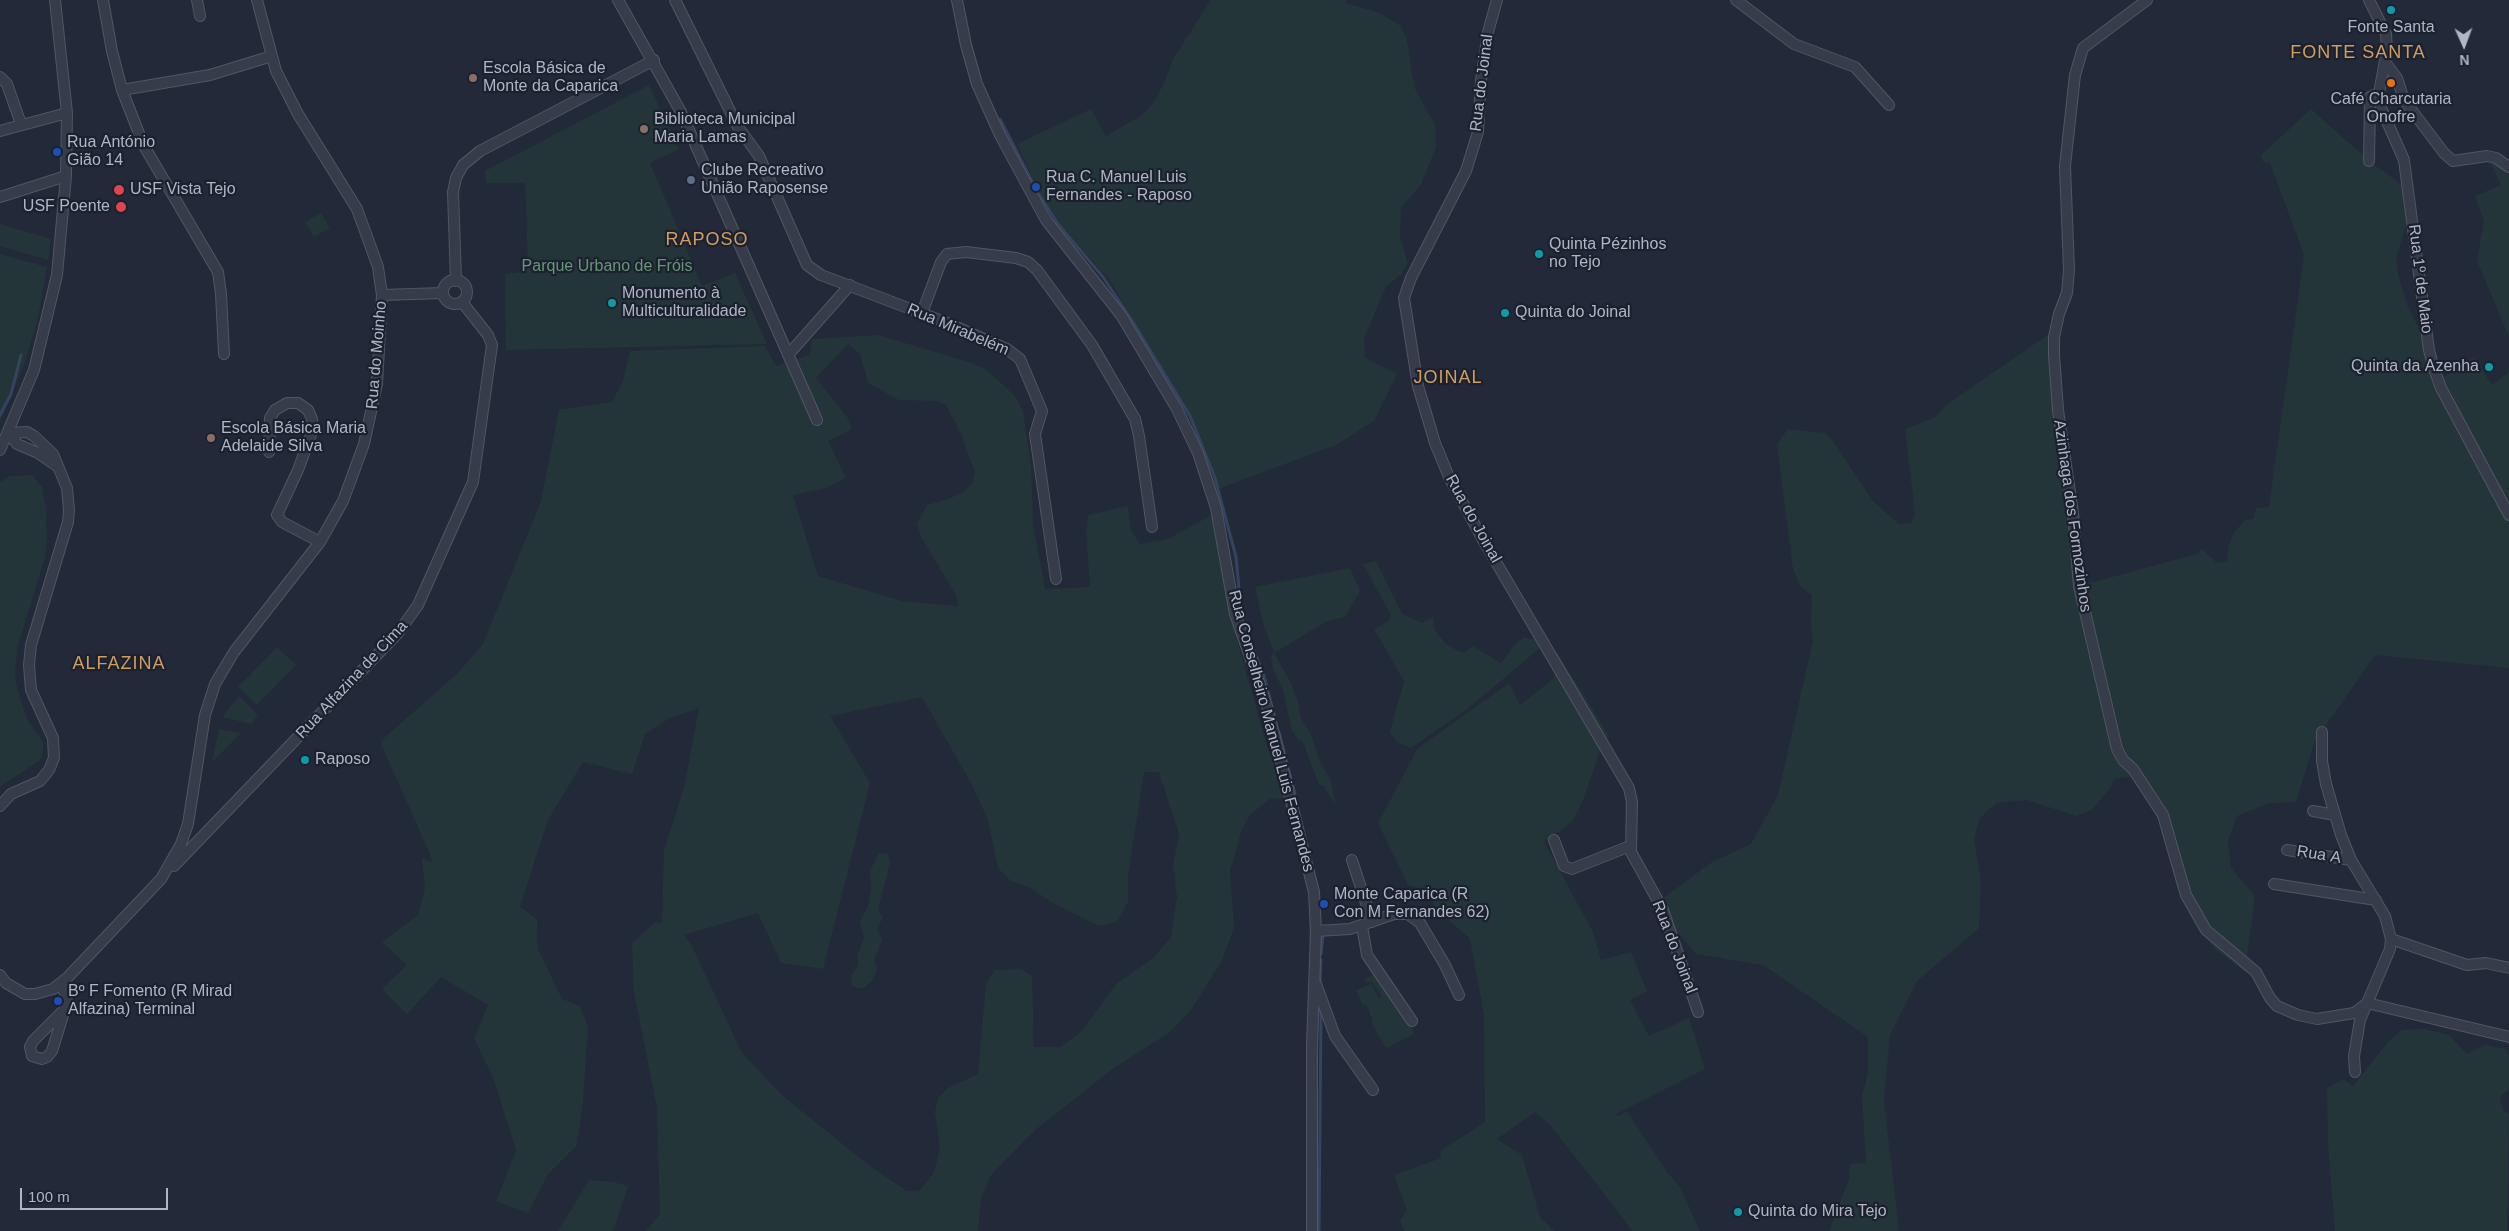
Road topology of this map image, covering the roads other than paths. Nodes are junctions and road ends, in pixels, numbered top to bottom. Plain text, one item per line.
1 (55, 0) edge
2 (103, 0) edge
3 (196, 0) edge
4 (257, 0) edge
5 (618, 0) edge
6 (675, 0) edge
7 (957, 0) edge
8 (1497, 0) edge
9 (1736, 0) edge
10 (2147, 0) edge
11 (2369, 0) edge
12 (200, 16) dead end
13 (272, 56) junction
14 (654, 60) junction
15 (2385, 62) junction
16 (0, 77) edge
17 (122, 90) junction
18 (2379, 93) junction
19 (1889, 105) dead end
20 (67, 113) junction
21 (21, 124) junction
22 (0, 131) edge
23 (2369, 161) dead end
24 (2509, 167) edge
25 (66, 176) junction
26 (0, 197) edge
27 (456, 280) junction
28 (850, 286) junction
29 (443, 293) junction
30 (382, 295) junction
31 (462, 302) junction
32 (922, 313) junction
33 (224, 354) dead end
34 (788, 355) junction
35 (817, 420) dead end
36 (9, 433) junction
37 (0, 450) edge
38 (269, 452) dead end
39 (59, 468) junction
40 (2509, 515) edge
41 (1152, 527) dead end
42 (320, 542) junction
43 (1056, 579) dead end
44 (2322, 732) dead end
45 (0, 806) edge
46 (2313, 811) dead end
47 (2335, 815) junction
48 (1554, 840) dead end
49 (1630, 846) junction
50 (2287, 850) dead end
51 (1352, 860) dead end
52 (2352, 860) junction
53 (161, 879) junction
54 (2274, 884) dead end
55 (2376, 900) junction
56 (1372, 922) junction
57 (1362, 926) junction
58 (1316, 931) junction
59 (2391, 939) junction
60 (2509, 968) edge
61 (0, 975) edge
62 (1315, 981) junction
63 (60, 984) junction
64 (1458, 995) dead end
65 (2366, 1003) junction
66 (65, 1009) junction
67 (1698, 1012) dead end
68 (1412, 1021) dead end
69 (2509, 1037) edge
70 (2355, 1072) dead end
71 (1373, 1090) dead end
72 (1312, 1231) edge

1 - 20 street
2 - 17 street
3 - 12 street
4 - 13 street, Rua do Moinho
5 - 14 street
6 - 28 street, Rua Mirabelém
7 - 58 street, Rua Conselheiro Manuel Luis Fernandes
8 - 49 street, Rua do Joinal
9 - 19 street
10 - 65 street, Azinhaga dos Formozinhos
11 - 15 street
13 - 17 street
13 - 30 street, Rua do Moinho
14 - 27 street
14 - 34 street
15 - 18 street
15 - 24 street
16 - 21 street
17 - 33 street
18 - 23 street
18 - 40 street, Rua 1º de Maio
20 - 21 street
20 - 25 street
21 - 22 street
25 - 26 street
25 - 36 street
27 - 29 street
27 - 31 street
28 - 32 street, Rua Mirabelém
28 - 34 street
29 - 30 street
29 - 31 street
30 - 42 street, Rua do Moinho
31 - 53 street, Rua Alfazina de Cima
32 - 41 street
32 - 43 street, Rua Mirabelém
34 - 35 street
36 - 37 street
36 - 39 street
36 - 39 street
38 - 42 street
39 - 45 street
42 - 53 street, Rua do Moinho
44 - 47 street
46 - 47 street
47 - 52 street
48 - 49 street
49 - 67 street, Rua do Joinal
50 - 52 street, Rua A
51 - 56 street
52 - 55 street
53 - 63 street
54 - 55 street
55 - 59 street
56 - 57 street
56 - 64 street
57 - 58 street
57 - 68 street
58 - 62 street, Rua Conselheiro Manuel Luis Fernandes
59 - 60 street
59 - 65 street
61 - 63 street
62 - 71 street
62 - 72 street, Rua Conselheiro Manuel Luis Fernandes
63 - 66 street
65 - 69 street
65 - 70 street
66 - 66 street

